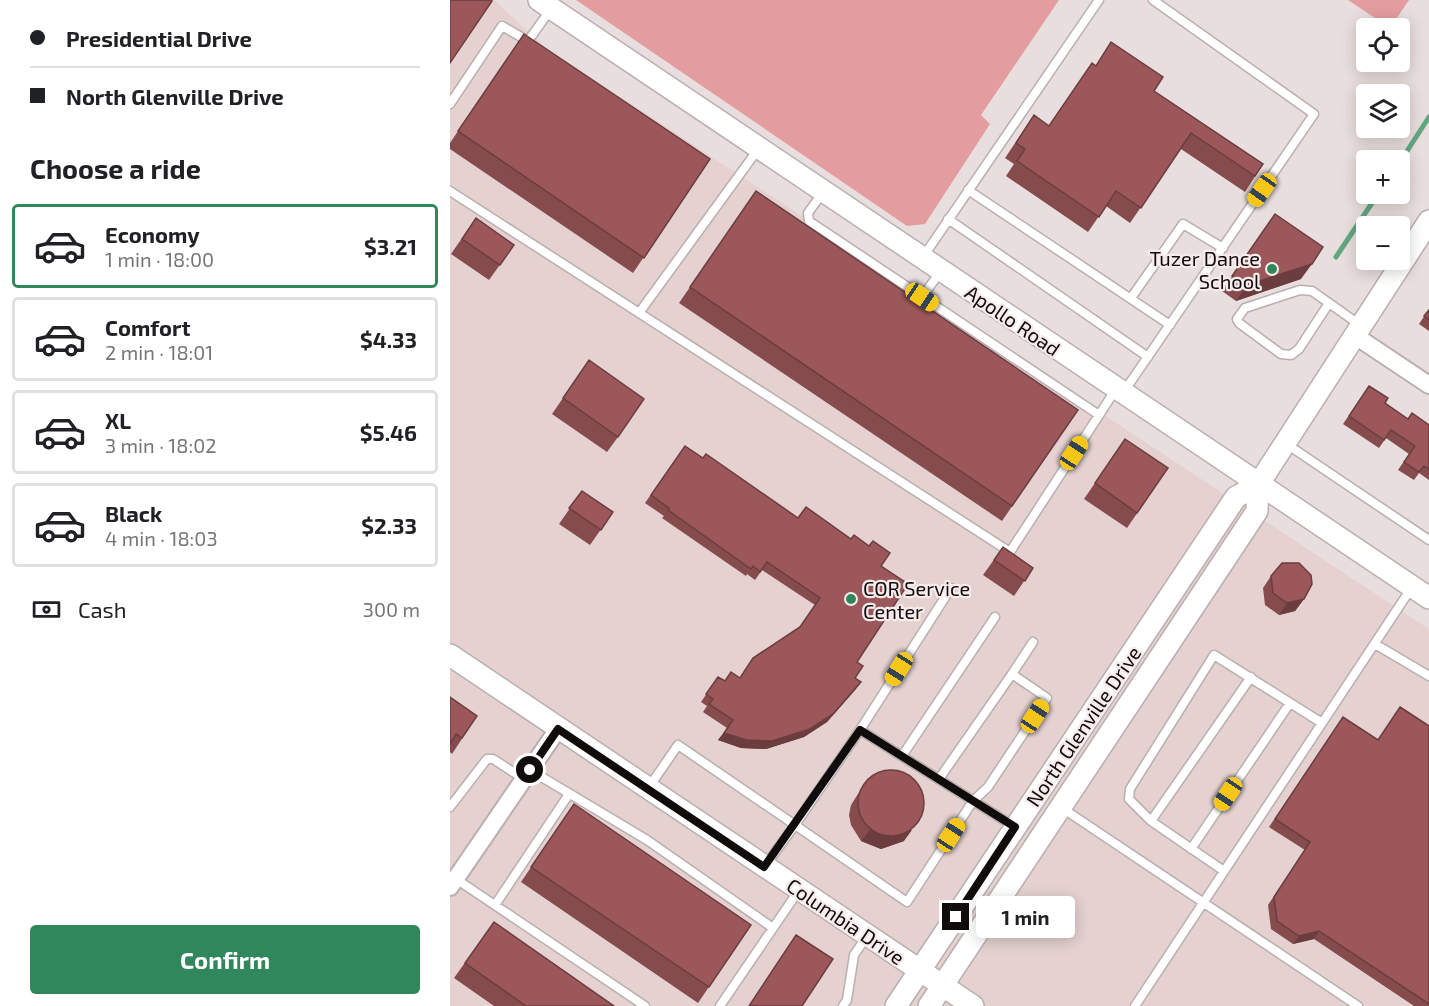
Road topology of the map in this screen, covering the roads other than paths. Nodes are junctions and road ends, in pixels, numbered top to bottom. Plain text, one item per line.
1 (1099, 0) edge
2 (1153, 0) edge
3 (545, 4) edge
4 (450, 104) edge
5 (759, 148) junction
6 (968, 190) junction
7 (450, 191) edge
8 (823, 191) junction
9 (948, 219) junction
10 (1426, 231) edge
11 (1222, 248) junction
12 (922, 258) junction
13 (941, 271) junction
14 (922, 297) junction
15 (1131, 298) junction
16 (1329, 303) junction
17 (639, 313) junction
18 (1170, 325) junction
19 (1358, 330) junction
20 (1148, 357) junction
21 (1429, 385) edge
22 (1119, 391) junction
23 (1099, 415) junction
24 (1285, 443) junction
25 (1258, 485) junction
26 (1429, 540) edge
27 (951, 588) dead end
28 (1421, 593) edge
29 (995, 618) dead end
30 (1033, 642) dead end
31 (1375, 644) junction
32 (450, 655) edge
33 (1012, 674) junction
34 (1429, 676) edge
35 (1251, 677) junction
36 (1106, 690) junction
37 (1290, 703) junction
38 (1130, 706) junction
39 (1322, 723) junction
40 (558, 729) junction
41 (860, 730) junction
42 (902, 756) junction
43 (527, 775) junction
44 (939, 779) junction
45 (648, 789) junction
46 (569, 794) junction
47 (973, 801) junction
48 (450, 807) edge
49 (1062, 808) junction
50 (1151, 821) junction
51 (795, 825) junction
52 (1015, 827) junction
53 (1191, 849) junction
54 (764, 867) junction
55 (1224, 872) junction
56 (453, 883) edge
57 (799, 890) junction
58 (1203, 903) junction
59 (495, 905) junction
60 (773, 928) junction
61 (867, 936) junction
62 (920, 971) junction
63 (943, 986) junction
64 (645, 1006) edge
65 (720, 1006) edge
66 (843, 1006) edge
67 (896, 1006) edge
68 (929, 1006) edge
69 (973, 1006) edge
70 (1134, 1006) edge
71 (1358, 1006) edge

1 - 6 lane
2 - 11 lane
3 - 4 lane
3 - 5 street, Apollo Road
5 - 8 street, Apollo Road
5 - 17 lane
6 - 9 lane
6 - 15 lane
7 - 17 lane
8 - 12 street, Apollo Road
8 - 14 lane
9 - 12 lane
9 - 20 lane
10 - 19 street, North Glenville Drive
11 - 15 lane
11 - 18 lane
12 - 13 street, Apollo Road
13 - 14 lane
13 - 22 street, Apollo Road
14 - 23 lane
15 - 18 lane
16 - 16 lane
16 - 19 lane
17 - 23 lane
18 - 20 lane
19 - 21 street
19 - 24 street, North Glenville Drive
20 - 22 lane
22 - 23 lane
22 - 25 street, Apollo Road
24 - 25 street, North Glenville Drive
24 - 26 lane
25 - 28 street, Apollo Road
25 - 36 street, North Glenville Drive
25 - 38 street, North Glenville Drive
27 - 41 lane
28 - 31 lane
29 - 42 lane
30 - 33 lane
31 - 34 lane
31 - 39 lane
32 - 40 street, Columbia Drive
33 - 44 lane
33 - 47 lane
35 - 37 lane
35 - 50 lane
35 - 50 lane
36 - 38 street
36 - 52 street, North Glenville Drive
37 - 39 lane
37 - 53 lane
38 - 49 street, North Glenville Drive
39 - 55 lane
40 - 43 street
40 - 45 street, Columbia Drive
41 - 42 lane
41 - 51 lane
42 - 44 lane
43 - 46 lane
43 - 48 lane
43 - 56 street
44 - 47 lane
45 - 51 lane
45 - 54 street, Columbia Drive
46 - 59 lane
46 - 60 lane
47 - 51 lane
47 - 52 lane
49 - 58 lane
49 - 63 street, North Glenville Drive
50 - 53 lane
51 - 54 lane
52 - 62 street, North Glenville Drive
53 - 55 lane
54 - 57 street, Columbia Drive
55 - 58 lane
56 - 59 lane
57 - 60 lane
57 - 61 street, Columbia Drive
58 - 70 lane
58 - 71 lane
59 - 64 lane
60 - 65 lane
61 - 62 street, Columbia Drive
61 - 66 lane
62 - 63 street, Columbia Drive
62 - 67 street, North Glenville Drive
63 - 68 street, North Glenville Drive
63 - 69 street, Columbia Drive

